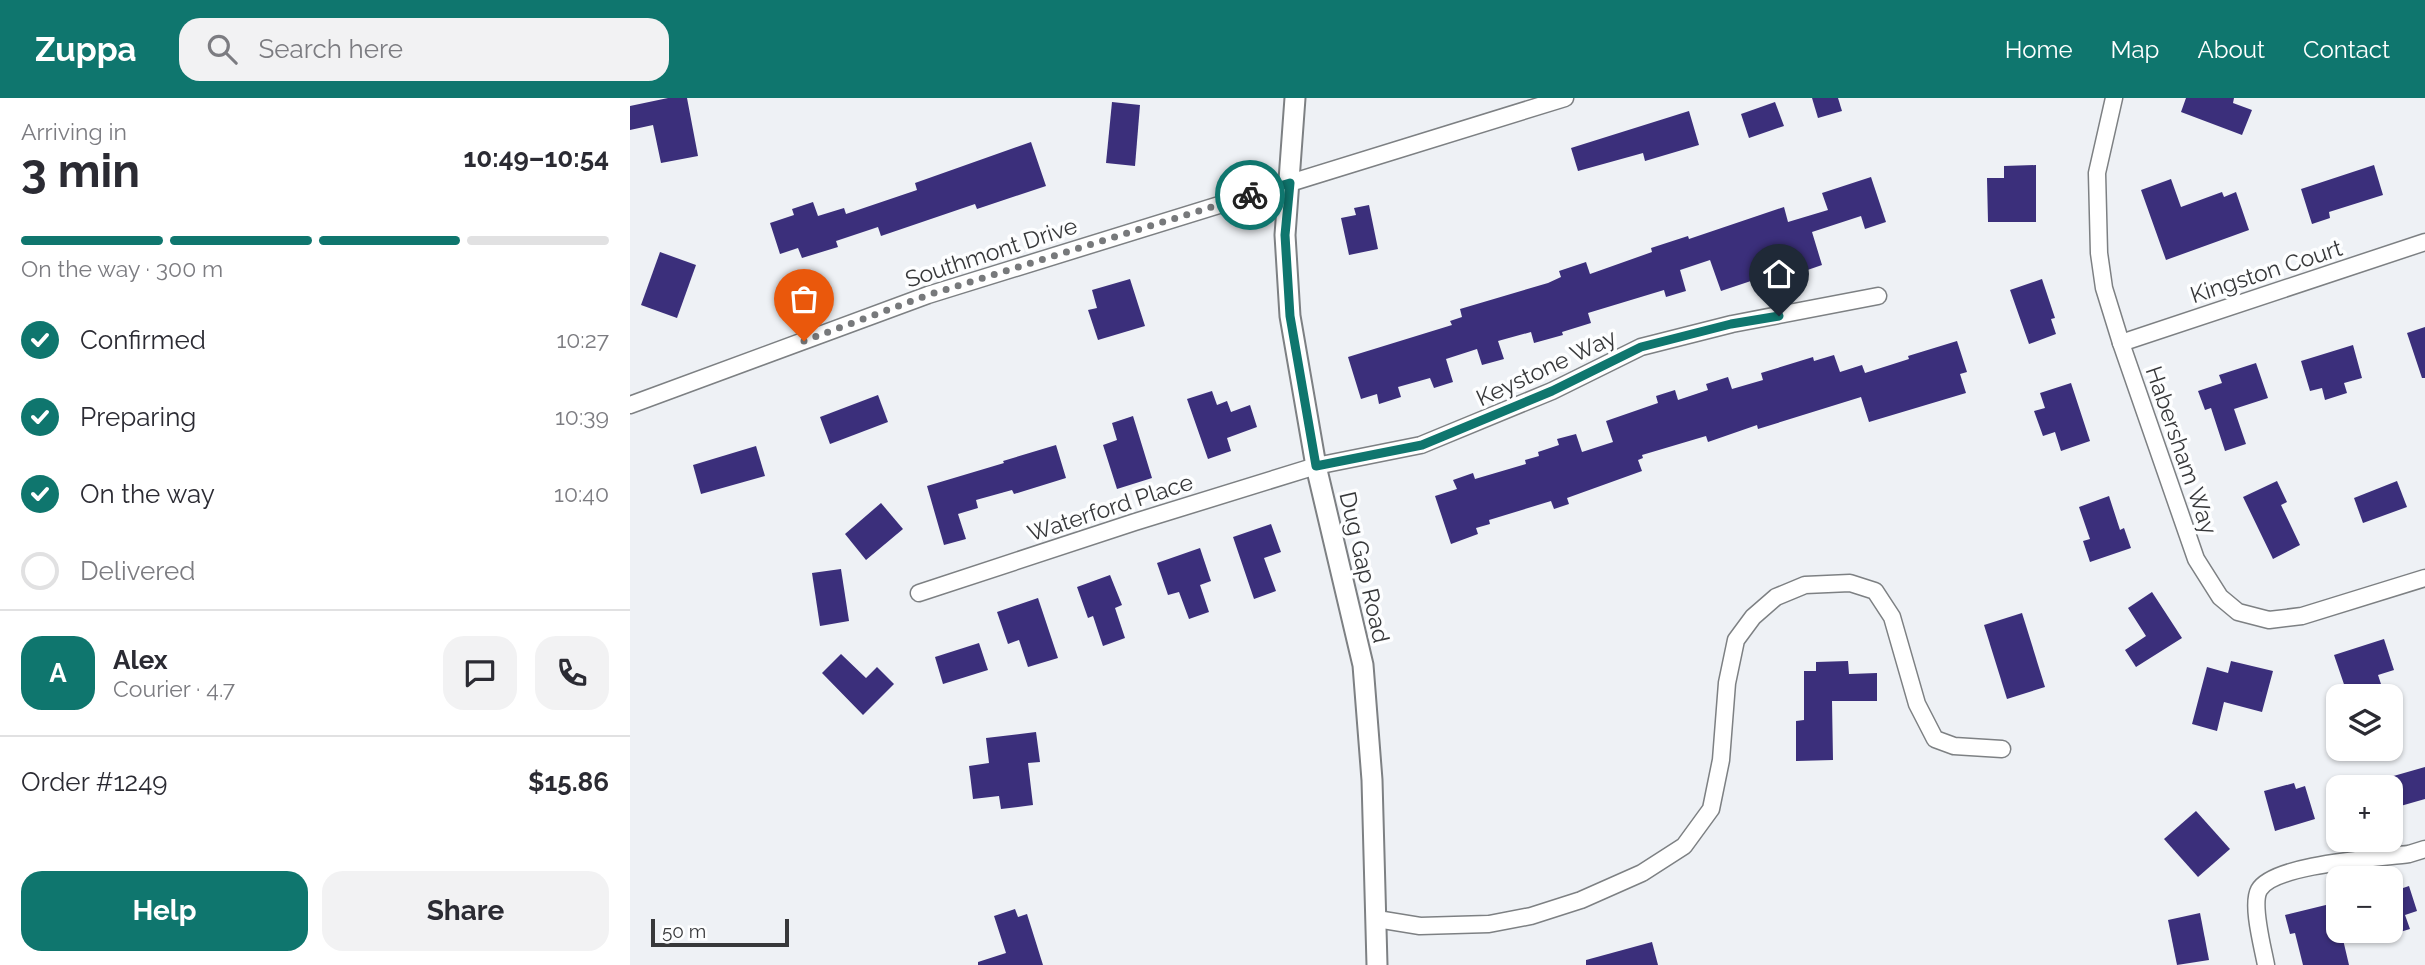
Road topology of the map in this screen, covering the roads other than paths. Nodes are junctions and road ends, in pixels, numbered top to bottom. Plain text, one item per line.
1 (1295, 98) edge
2 (1565, 98) edge
3 (2114, 98) edge
4 (1290, 183) junction
5 (2425, 242) edge
6 (1878, 296) dead end
7 (2121, 343) junction
8 (630, 405) edge
9 (1316, 466) junction
10 (2425, 578) edge
11 (919, 593) dead end
12 (2002, 749) dead end
13 (2425, 849) edge
14 (1377, 919) junction
15 (1377, 965) edge
16 (2266, 965) edge

1 - 4 street, Dug Gap Road
2 - 4 street, Southmont Drive
3 - 7 street, Habersham Way
4 - 8 street, Southmont Drive
4 - 9 street, Dug Gap Road
5 - 7 street, Kingston Court
6 - 9 street, Keystone Way
7 - 10 street, Habersham Way
9 - 11 street, Waterford Place
9 - 14 street, Dug Gap Road
12 - 14 street
13 - 16 street
14 - 15 street, Dug Gap Road

